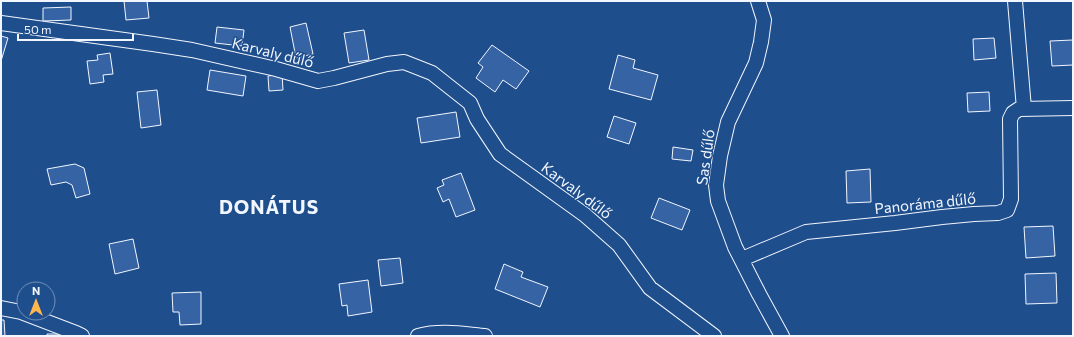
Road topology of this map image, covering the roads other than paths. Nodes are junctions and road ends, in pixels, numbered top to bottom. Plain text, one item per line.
1 (758, 1) edge
2 (1015, 1) edge
3 (1, 23) edge
4 (1073, 108) edge
5 (1024, 109) junction
6 (742, 259) junction
7 (1, 308) edge
8 (82, 336) edge
9 (418, 336) edge
10 (486, 336) edge
11 (714, 336) edge
12 (782, 336) edge

1 - 6 street, Sas dűlő
2 - 5 street
3 - 11 street, Karvaly dűlő
4 - 5 street
5 - 6 street, Panoráma dűlő
6 - 12 street, Sas dűlő
7 - 8 street
9 - 10 street

